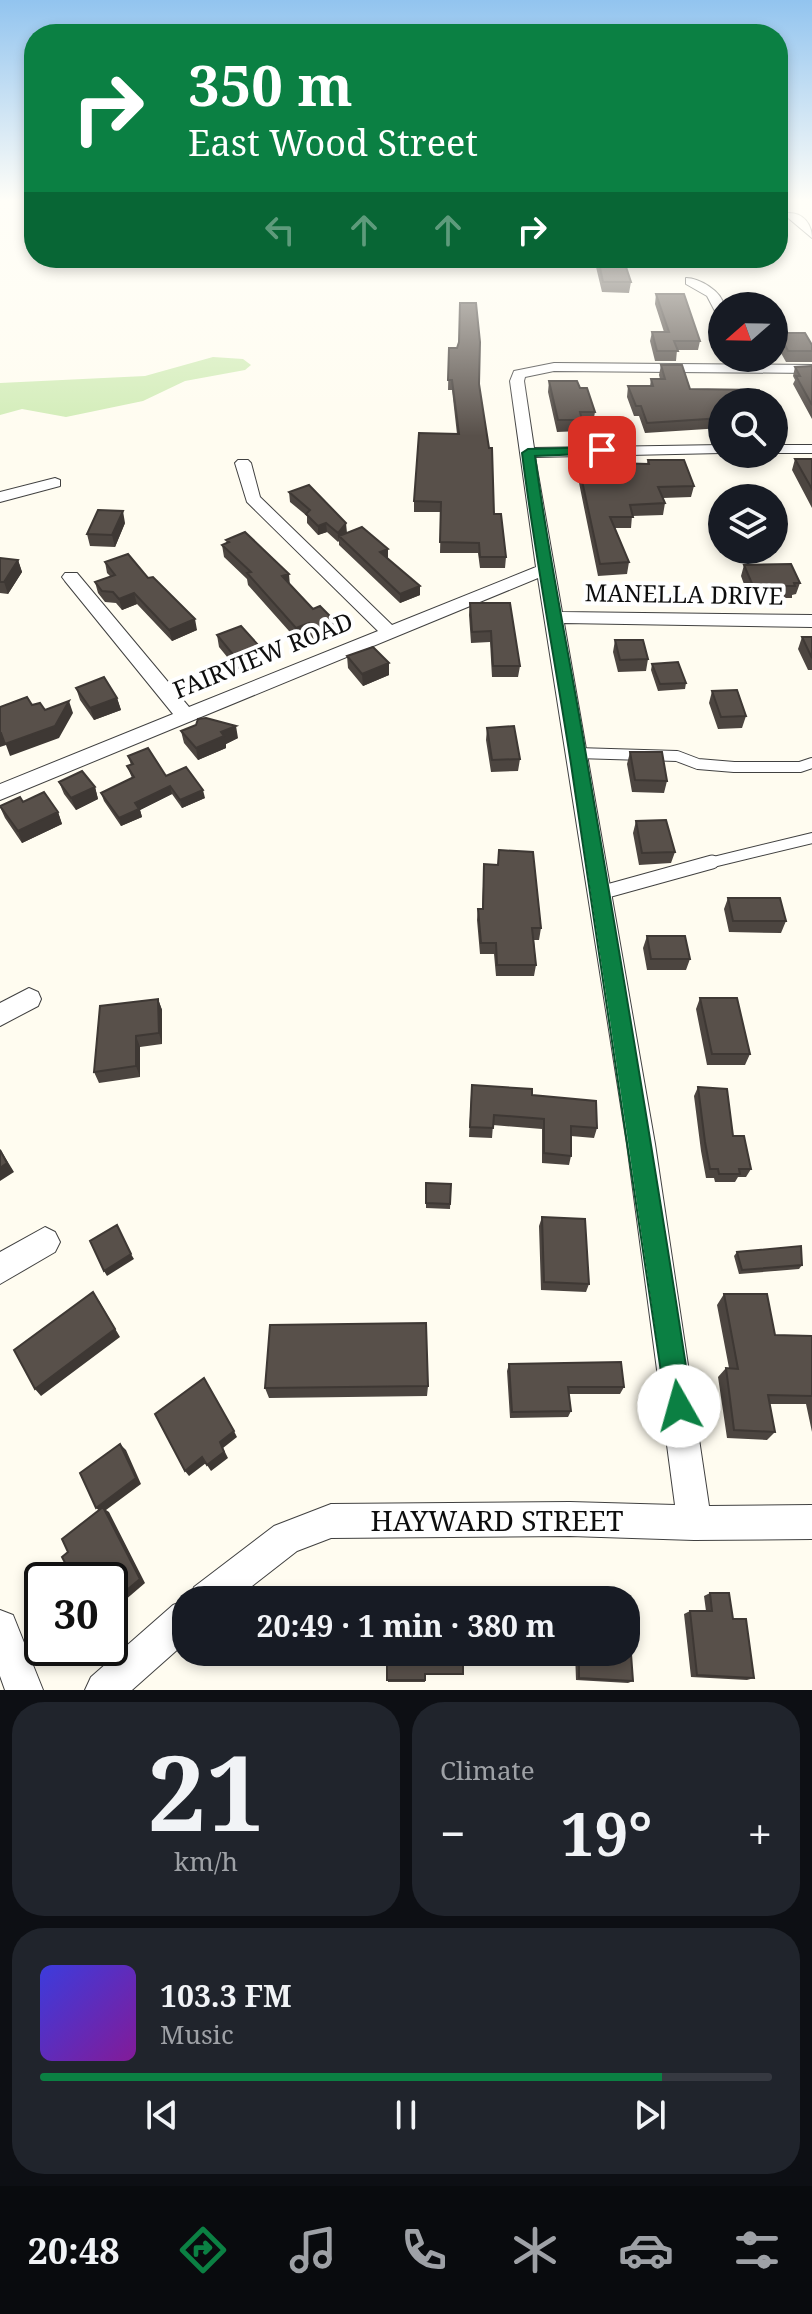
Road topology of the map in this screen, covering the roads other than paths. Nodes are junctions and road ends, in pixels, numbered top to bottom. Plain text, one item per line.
1 (690, 281) dead end
2 (709, 292) edge
3 (708, 364) edge
4 (788, 367) edge
5 (812, 369) edge
6 (708, 449) edge
7 (788, 449) edge
8 (812, 449) edge
9 (528, 453) junction
10 (243, 463) dead end
11 (55, 483) dead end
12 (0, 497) edge
13 (546, 569) junction
14 (71, 577) dead end
15 (555, 617) junction
16 (812, 621) edge
17 (389, 632) junction
18 (185, 716) junction
19 (577, 753) junction
20 (812, 763) edge
21 (0, 792) edge
22 (812, 838) edge
23 (600, 893) junction
24 (29, 999) dead end
25 (0, 1015) edge
26 (45, 1242) dead end
27 (0, 1269) edge
28 (812, 1522) edge
29 (694, 1523) junction
30 (223, 1586) edge
31 (0, 1628) edge
32 (172, 1630) edge
33 (24, 1690) edge
34 (104, 1690) edge

1 - 2 street
3 - 9 street
4 - 5 street
6 - 9 street
7 - 8 street
9 - 13 street
10 - 17 street
11 - 12 street
13 - 15 street
13 - 17 street, FAIRVIEW ROAD
14 - 18 street
15 - 16 street, MANELLA DRIVE
15 - 19 street
17 - 18 street, FAIRVIEW ROAD
18 - 21 street, FAIRVIEW ROAD
19 - 20 lane
19 - 23 street
22 - 23 lane
23 - 29 street
24 - 25 street
26 - 27 street
28 - 29 street, HAYWARD STREET
29 - 30 street, HAYWARD STREET
31 - 33 street
32 - 34 street

